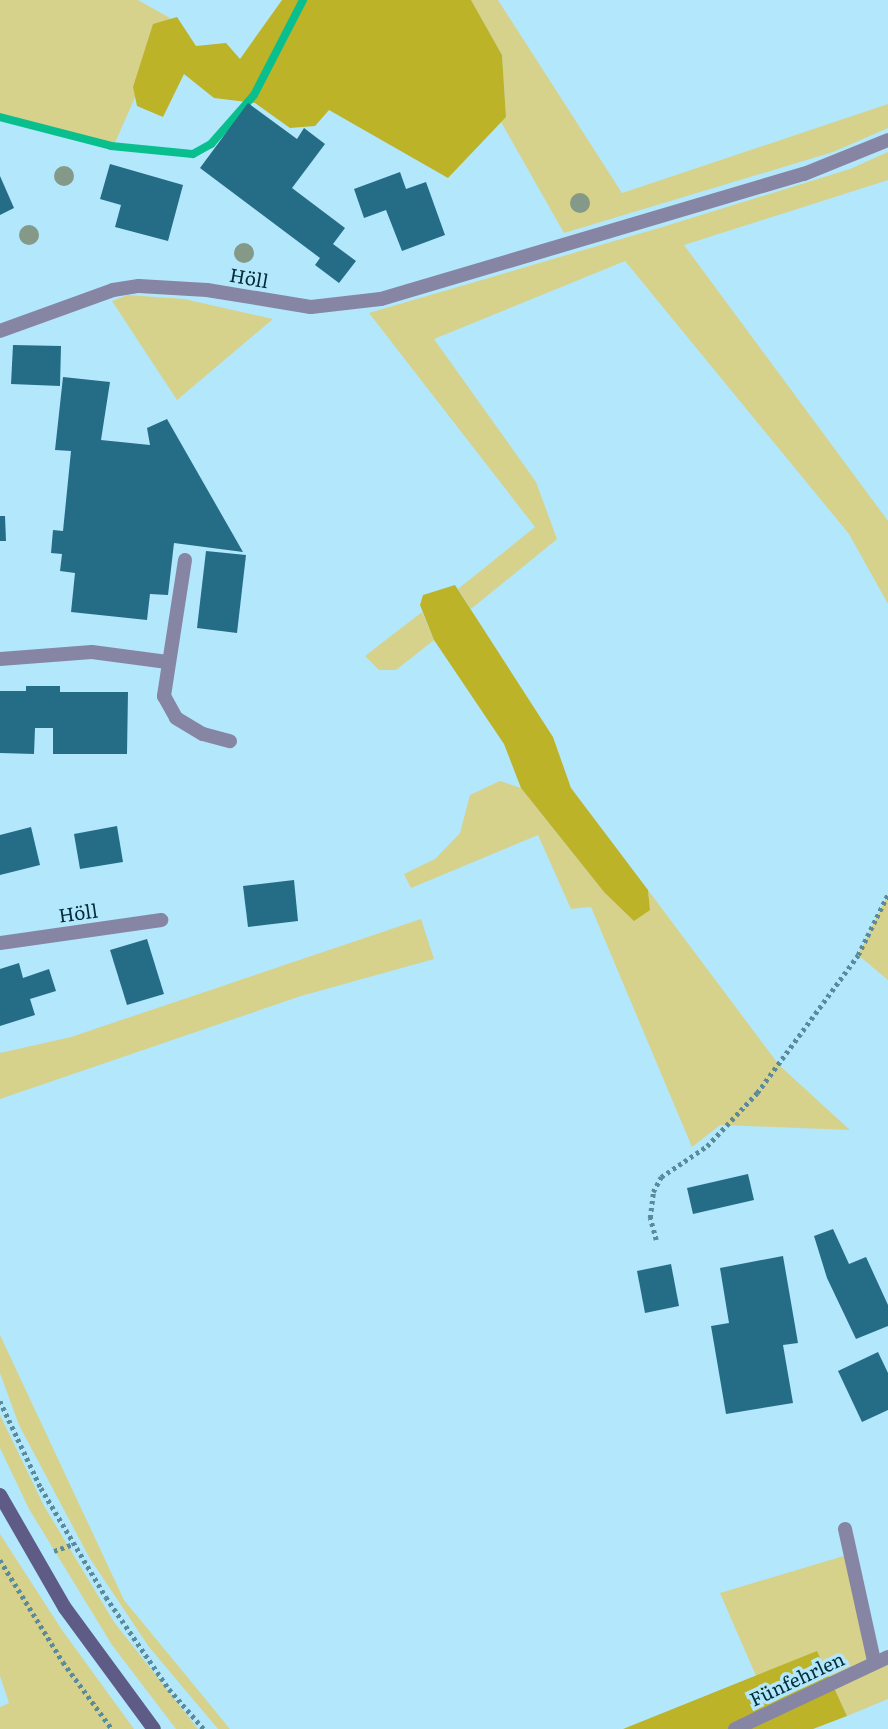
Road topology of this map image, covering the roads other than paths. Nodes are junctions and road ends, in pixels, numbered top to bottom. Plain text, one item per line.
1 (888, 140) edge
2 (0, 331) edge
3 (185, 559) dead end
4 (0, 659) edge
5 (167, 662) junction
6 (230, 741) dead end
7 (161, 920) dead end
8 (0, 943) edge
9 (0, 1495) edge
10 (845, 1529) dead end
11 (881, 1659) edge
12 (154, 1729) edge
13 (735, 1729) edge

1 - 2 street, Höll
3 - 5 street
4 - 5 street
5 - 6 street
7 - 8 street, Höll
9 - 12 main road
10 - 11 street, Fünfehrlen
11 - 13 street, Fünfehrlen

